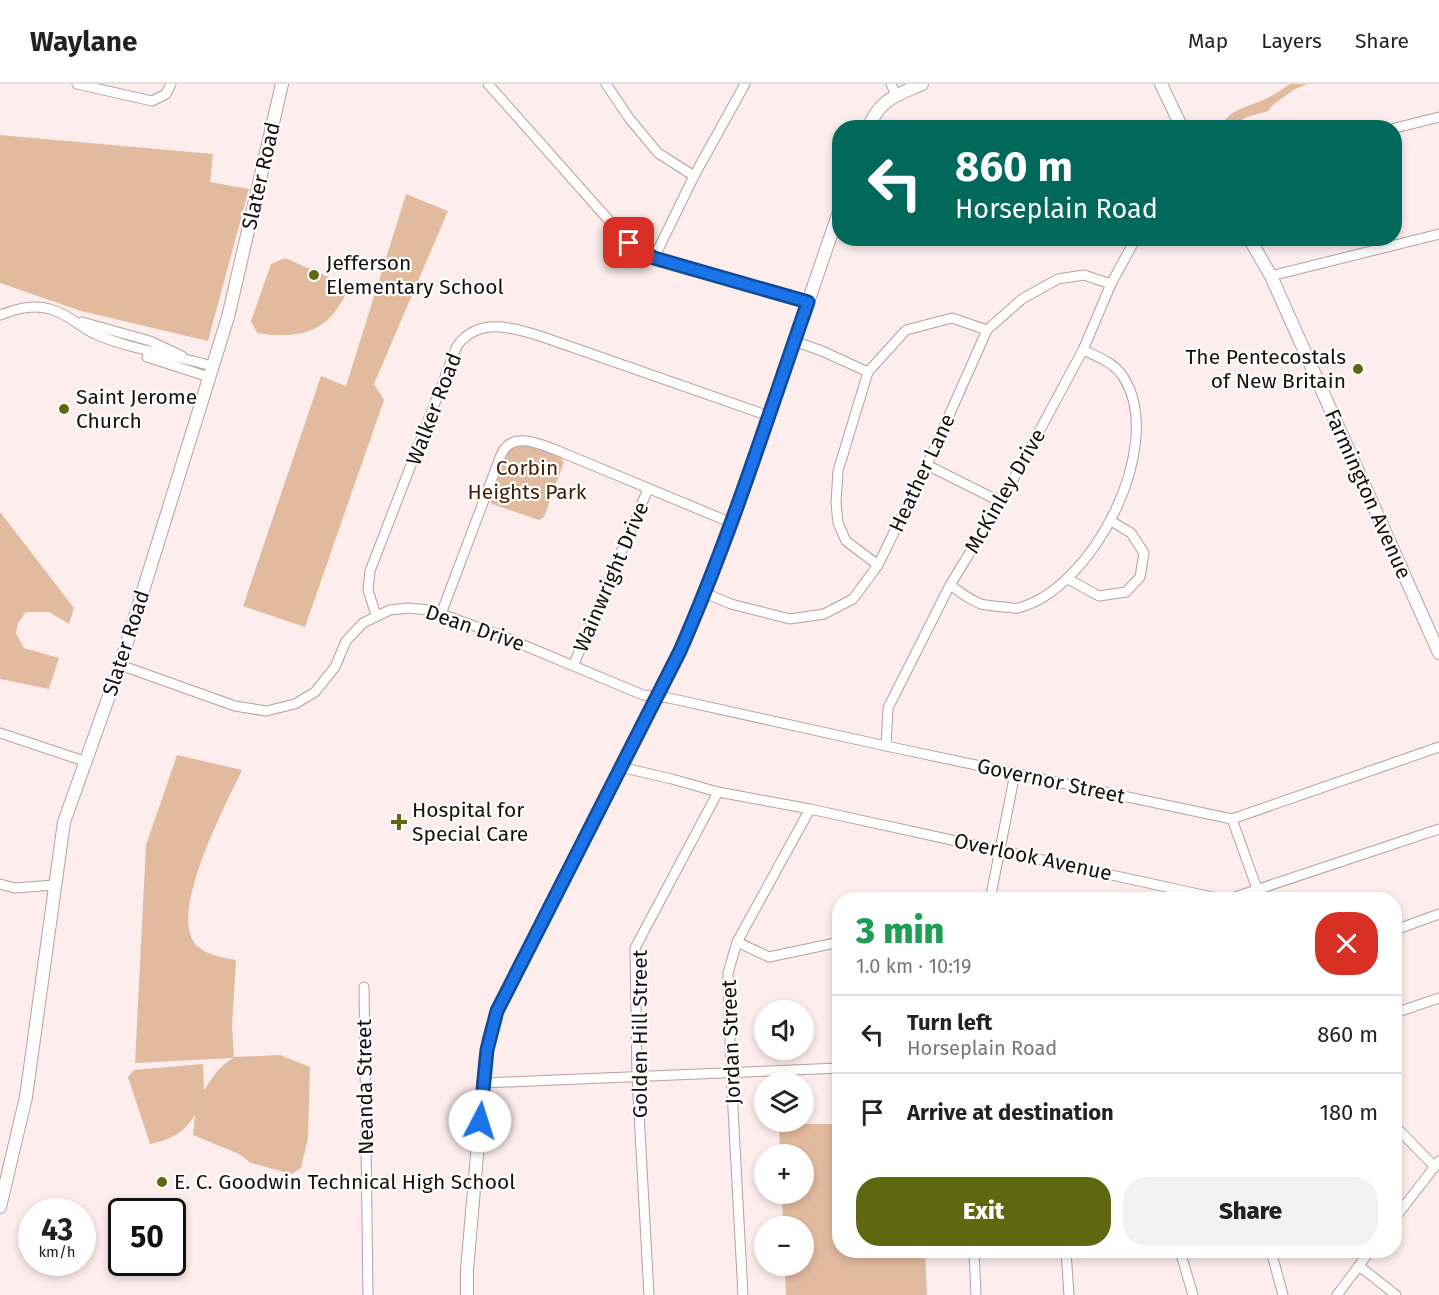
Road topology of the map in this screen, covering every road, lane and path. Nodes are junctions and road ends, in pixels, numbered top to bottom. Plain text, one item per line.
1 (81, 84) edge
2 (171, 84) edge
3 (282, 84) edge
4 (488, 84) edge
5 (606, 84) edge
6 (744, 84) edge
7 (922, 84) edge
8 (1161, 84) edge
9 (894, 90) edge
10 (1439, 117) edge
11 (872, 120) edge
12 (1175, 120) edge
13 (1402, 126) edge
14 (694, 176) junction
15 (832, 234) edge
16 (1439, 234) edge
17 (1402, 243) edge
18 (1132, 246) edge
19 (1254, 246) edge
20 (1391, 246) edge
21 (654, 258) junction
22 (1271, 276) junction
23 (1111, 284) junction
24 (808, 302) junction
25 (0, 315) edge
26 (73, 321) junction
27 (987, 330) junction
28 (794, 341) junction
29 (1083, 350) junction
30 (211, 372) junction
31 (868, 372) junction
32 (769, 416) junction
33 (927, 465) junction
34 (648, 489) junction
35 (1001, 502) junction
36 (1111, 521) junction
37 (732, 523) junction
38 (878, 565) junction
39 (1068, 579) junction
40 (950, 585) junction
41 (705, 593) junction
42 (441, 614) junction
43 (376, 615) junction
44 (1439, 653) edge
45 (574, 664) junction
46 (120, 665) junction
47 (657, 697) junction
48 (0, 733) edge
49 (886, 746) junction
50 (1439, 747) edge
51 (84, 761) junction
52 (620, 767) junction
53 (1015, 773) junction
54 (718, 792) junction
55 (810, 808) junction
56 (1233, 819) junction
57 (1439, 829) edge
58 (1000, 849) junction
59 (0, 884) edge
60 (54, 885) junction
61 (1259, 889) junction
62 (992, 892) edge
63 (1191, 892) edge
64 (1250, 892) edge
65 (1260, 892) edge
66 (1439, 914) edge
67 (1402, 927) edge
68 (737, 942) junction
69 (832, 944) edge
70 (364, 987) dead end
71 (1439, 998) edge
72 (1402, 1011) edge
73 (832, 1068) edge
74 (731, 1072) junction
75 (637, 1077) junction
76 (483, 1083) junction
77 (1402, 1132) edge
78 (1436, 1163) edge
79 (0, 1207) edge
80 (1402, 1209) edge
81 (974, 1258) edge
82 (1066, 1258) edge
83 (1182, 1258) edge
84 (1273, 1258) edge
85 (1365, 1258) edge
86 (1359, 1266) junction
87 (368, 1295) edge
88 (467, 1295) edge
89 (649, 1295) edge
90 (743, 1295) edge
91 (976, 1295) edge
92 (1069, 1295) edge
93 (1193, 1295) edge
94 (1283, 1295) edge
95 (1337, 1295) edge
96 (1396, 1295) edge

1 - 2 street
3 - 30 main road, Slater Road
4 - 21 street
5 - 14 street
6 - 14 street
7 - 9 main road
8 - 12 main road
9 - 11 main road
10 - 13 street
14 - 21 street
15 - 24 main road
16 - 17 street
18 - 23 street, McKinley Drive
19 - 22 main road, Farmington Avenue
20 - 22 street
21 - 24 street
22 - 44 main road, Farmington Avenue
23 - 27 street, Heather Lane
23 - 29 street, McKinley Drive
24 - 28 main road
25 - 26 street
26 - 30 street
26 - 30 street
27 - 31 street
27 - 33 street, Heather Lane
28 - 31 street
28 - 32 main road
29 - 35 street, McKinley Drive
29 - 36 street
30 - 46 main road, Slater Road
31 - 38 street
32 - 37 main road
32 - 43 street, Walker Road
33 - 35 street
33 - 38 street, Heather Lane
34 - 37 street
34 - 42 street
34 - 45 street, Wainwright Drive
35 - 40 street, McKinley Drive
36 - 39 street
36 - 39 street
37 - 41 main road
38 - 41 street, Heather Lane
39 - 40 street
40 - 49 street, McKinley Drive
41 - 47 main road
42 - 43 street, Dean Drive
42 - 45 street, Dean Drive
43 - 46 street, Dean Drive
45 - 47 street, Dean Drive
46 - 51 main road, Slater Road
47 - 49 street, Governor Street
47 - 52 main road
48 - 51 street
49 - 53 street, Governor Street
50 - 56 street
51 - 60 main road, Slater Road
52 - 54 street, Overlook Avenue
52 - 76 main road
53 - 56 street, Governor Street
53 - 58 street
54 - 55 street, Overlook Avenue
54 - 75 street, Golden Hill Street
55 - 58 street, Overlook Avenue
55 - 68 street, Jordan Street
56 - 61 street
57 - 61 street, Overlook Avenue
58 - 62 street
58 - 63 street, Overlook Avenue
59 - 60 street
60 - 79 main road, Slater Road
61 - 64 street, Overlook Avenue
61 - 65 street
66 - 67 street
68 - 69 street
68 - 74 street, Jordan Street
70 - 87 street, Neanda Street
71 - 72 street
73 - 74 street
74 - 75 street
74 - 90 street, Jordan Street
75 - 76 street
75 - 89 street, Golden Hill Street
76 - 88 main road
77 - 78 street
78 - 80 street
81 - 91 street
82 - 92 street
83 - 93 street
84 - 94 street
85 - 86 street
86 - 95 street
86 - 96 street

